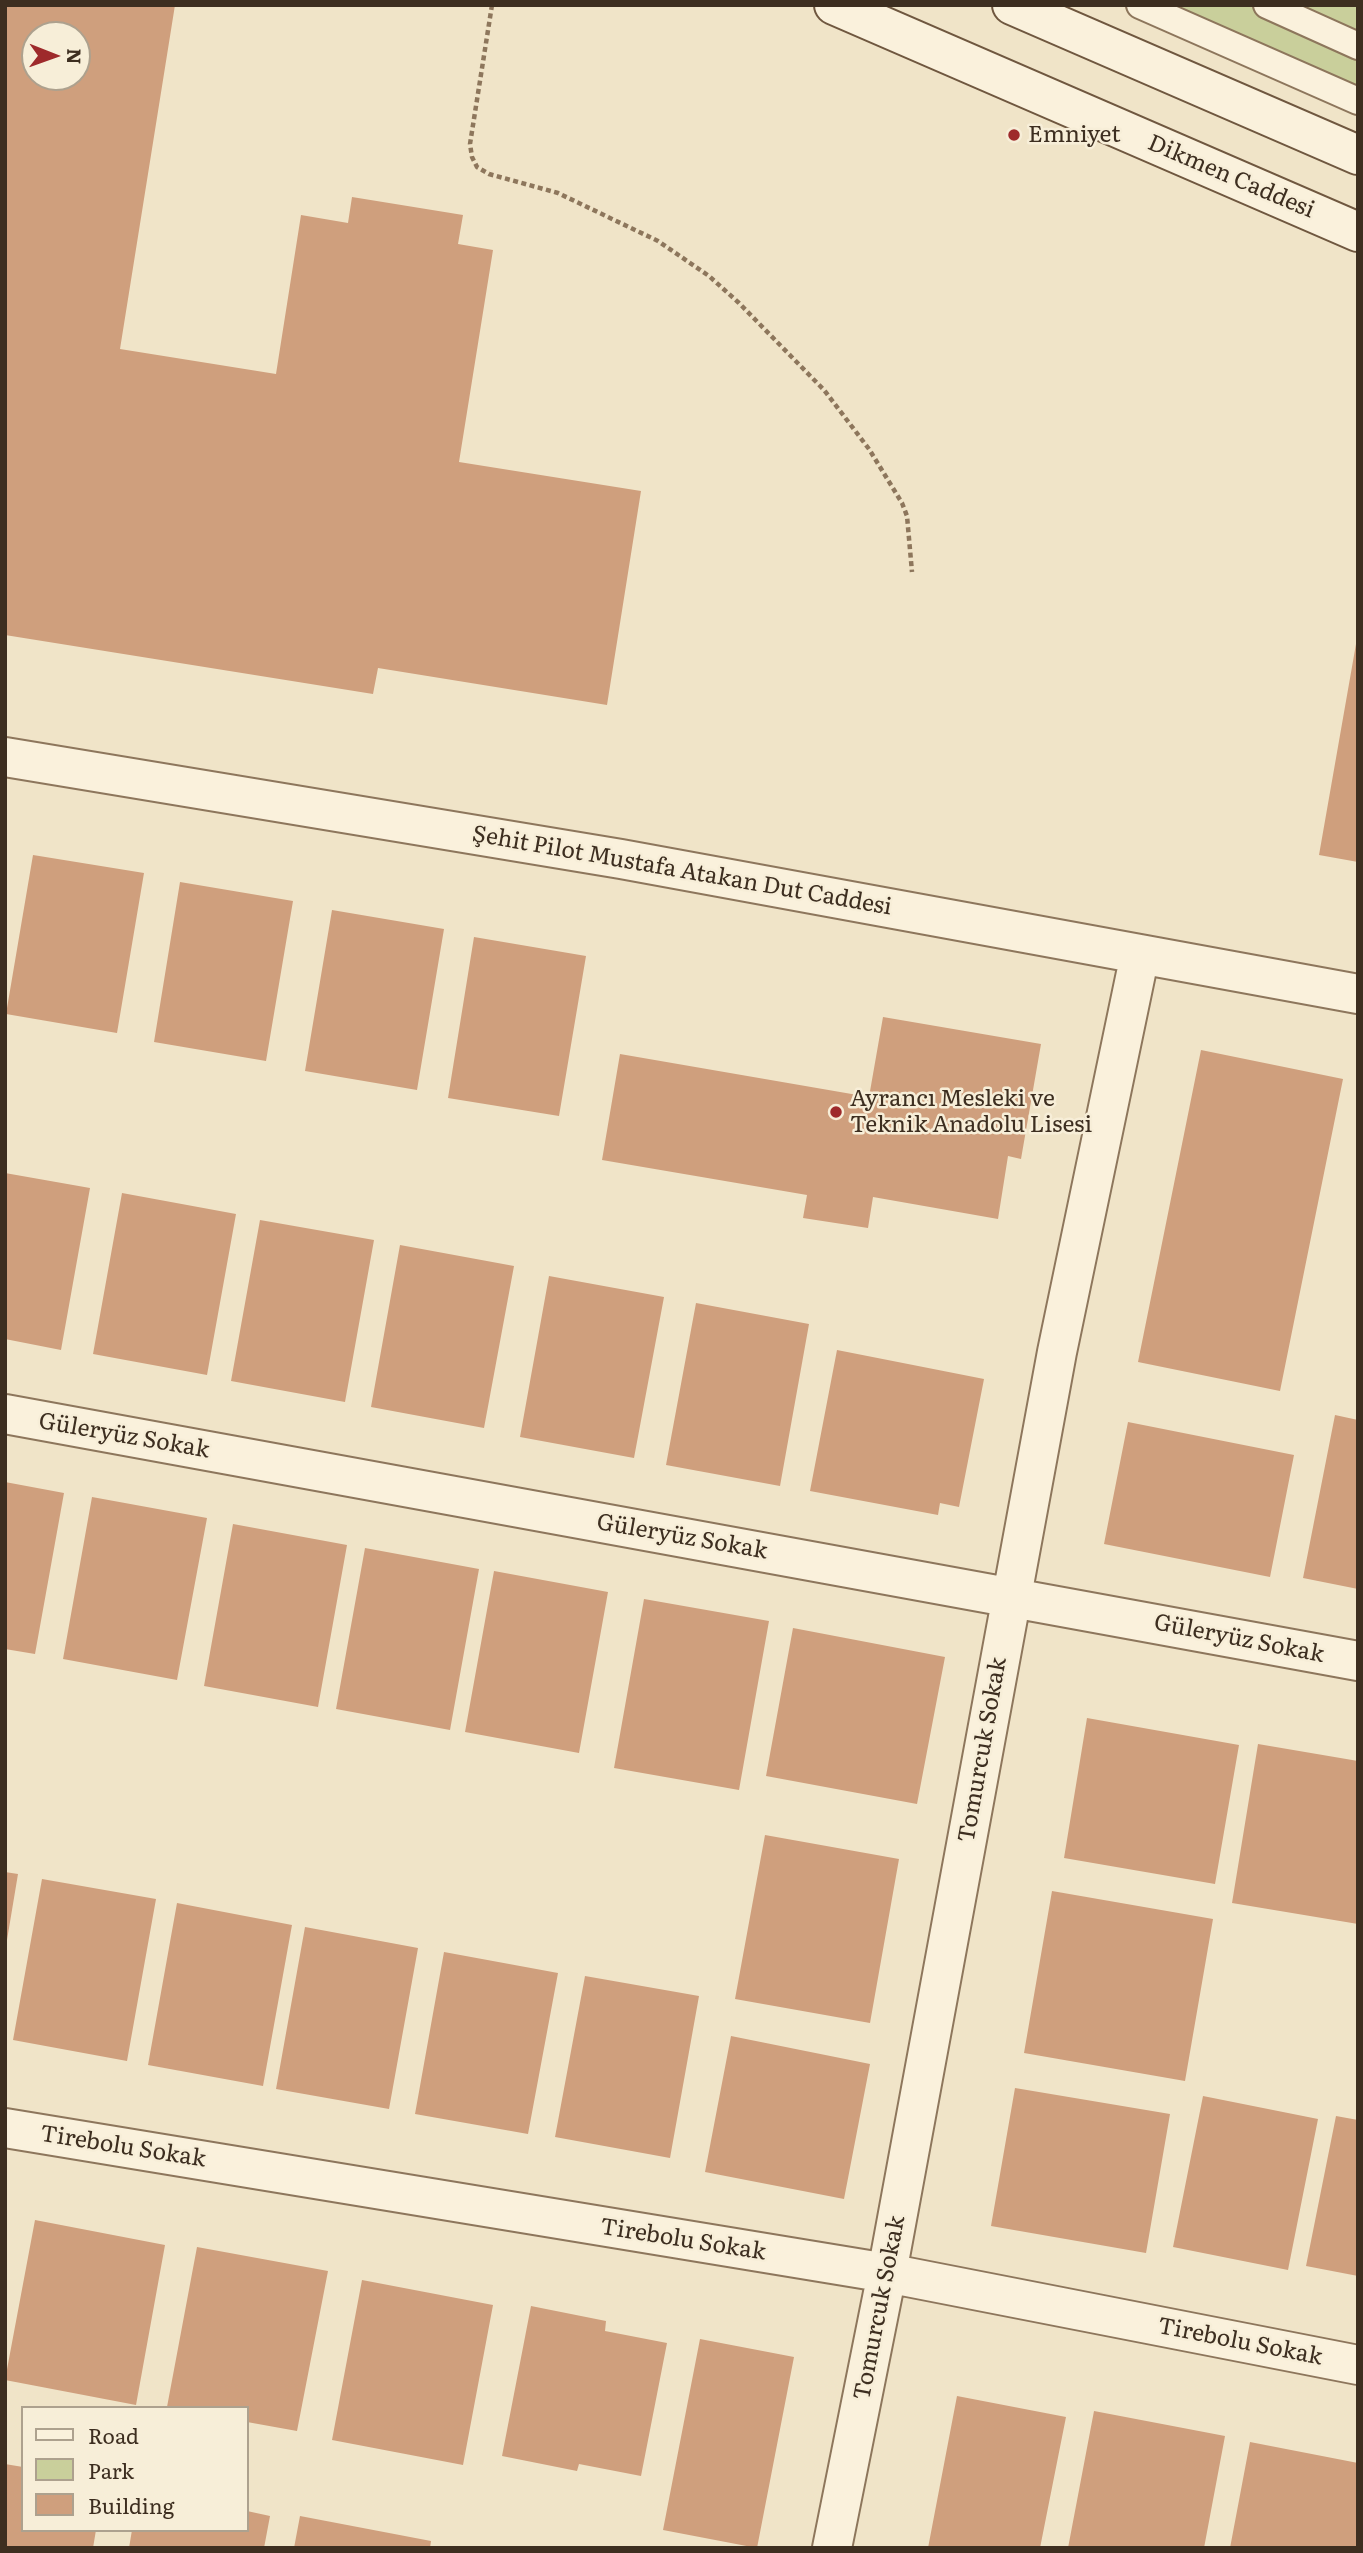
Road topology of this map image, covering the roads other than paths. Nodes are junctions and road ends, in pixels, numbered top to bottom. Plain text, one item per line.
1 (834, 5) edge
2 (1012, 5) edge
3 (1140, 5) edge
4 (1266, 5) edge
5 (1358, 46) edge
6 (1358, 101) edge
7 (1358, 155) edge
8 (1358, 232) edge
9 (5, 757) edge
10 (1140, 954) junction
11 (1358, 994) edge
12 (5, 1414) edge
13 (1011, 1596) junction
14 (1358, 1661) edge
15 (5, 2128) edge
16 (887, 2273) junction
17 (1358, 2365) edge
18 (832, 2548) edge

1 - 8 street, Dikmen Caddesi
2 - 7 street
3 - 6 lane
4 - 5 lane
9 - 10 street, Şehit Pilot Mustafa Atakan Dut Caddesi
10 - 11 street, Şehit Pilot Mustafa Atakan Dut Caddesi
10 - 13 street, Tomurcuk Sokak
12 - 13 street, Güleryüz Sokak
13 - 14 street, Güleryüz Sokak
13 - 16 street, Tomurcuk Sokak
15 - 16 street, Tirebolu Sokak
16 - 17 street, Tirebolu Sokak
16 - 18 street, Tomurcuk Sokak

